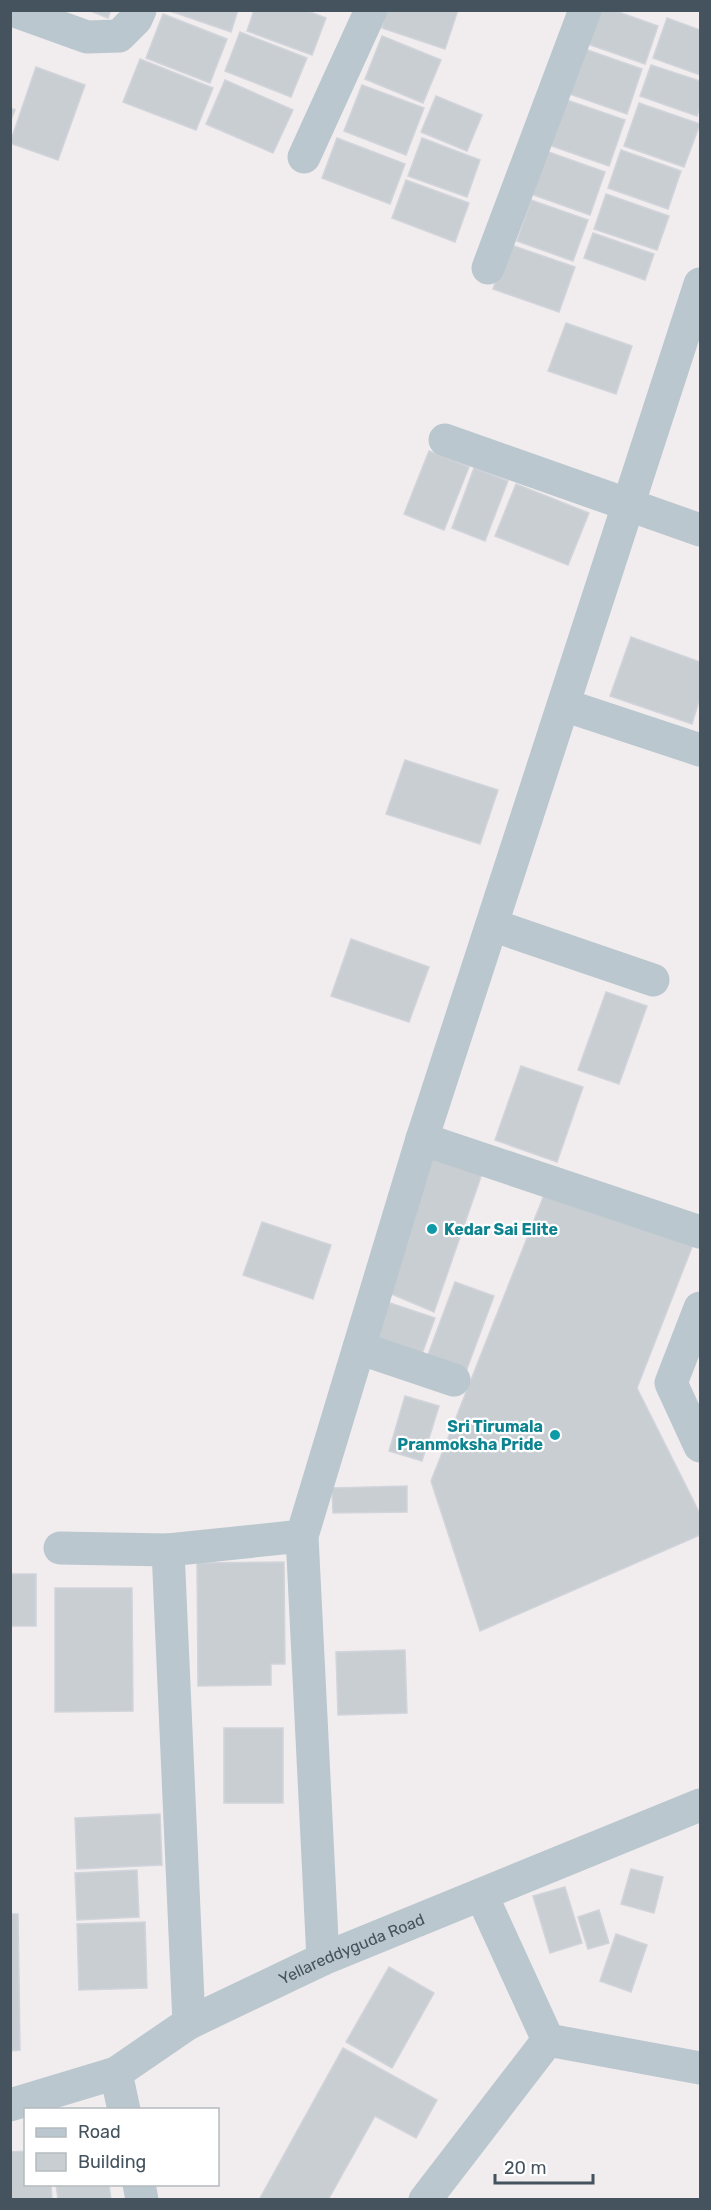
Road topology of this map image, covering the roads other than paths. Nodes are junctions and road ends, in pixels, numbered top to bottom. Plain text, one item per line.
1 (12, 10) edge
2 (140, 10) edge
3 (371, 10) edge
4 (585, 10) edge
5 (304, 157) dead end
6 (488, 268) dead end
7 (700, 284) edge
8 (445, 440) dead end
9 (629, 506) junction
10 (700, 530) edge
11 (564, 705) junction
12 (700, 750) edge
13 (492, 925) junction
14 (653, 980) dead end
15 (422, 1139) junction
16 (700, 1232) edge
17 (700, 1308) edge
18 (359, 1348) junction
19 (454, 1380) dead end
20 (686, 1388) edge
21 (700, 1446) edge
22 (302, 1536) junction
23 (60, 1548) dead end
24 (168, 1550) junction
25 (700, 1805) edge
26 (482, 1896) junction
27 (323, 1959) junction
28 (189, 2023) junction
29 (548, 2040) junction
30 (700, 2068) edge
31 (116, 2073) junction
32 (10, 2105) edge
33 (123, 2108) edge
34 (425, 2199) edge

1 - 2 street
3 - 5 street
4 - 6 street
7 - 9 street
8 - 9 street
9 - 10 street
9 - 11 street
11 - 12 street
11 - 13 street
13 - 14 street
13 - 15 street
15 - 16 street
15 - 18 street
17 - 20 street
18 - 19 street
18 - 22 street
20 - 21 street
22 - 24 street
22 - 27 street
23 - 24 street
24 - 28 street
25 - 26 street, Yellareddyguda Road
26 - 27 street, Yellareddyguda Road
26 - 29 street
27 - 28 street, Yellareddyguda Road
28 - 31 street, Yellareddyguda Road
29 - 30 street
29 - 34 street
31 - 32 street, Yellareddyguda Road
31 - 33 street

